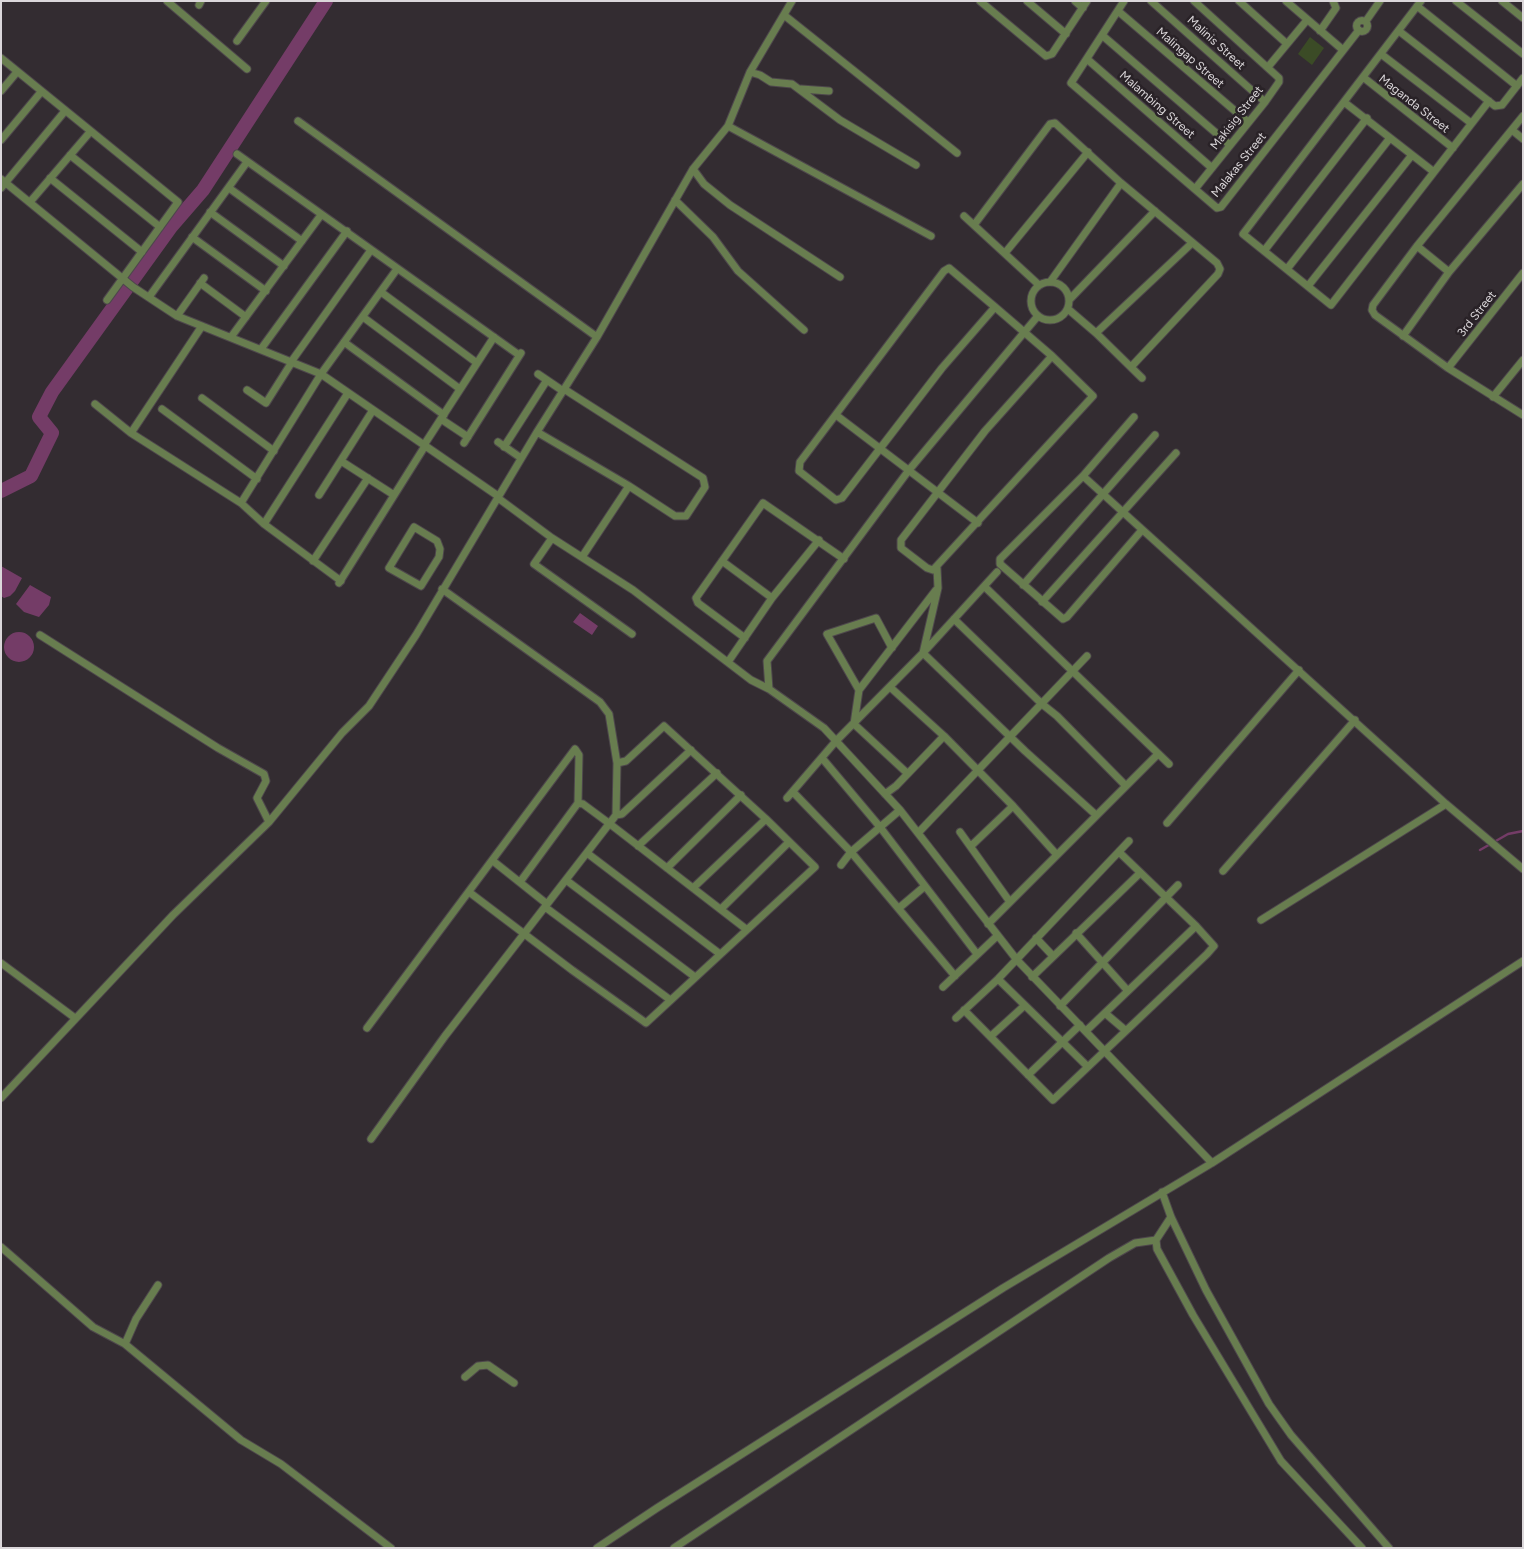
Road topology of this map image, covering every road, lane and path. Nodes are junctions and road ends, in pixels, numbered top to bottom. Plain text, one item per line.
1 (167, 1) edge
2 (266, 1) edge
3 (792, 1) edge
4 (980, 1) edge
5 (1027, 1) edge
6 (1075, 1) edge
7 (1124, 1) edge
8 (1151, 1) edge
9 (1194, 1) edge
10 (1239, 1) edge
11 (1286, 1) edge
12 (1333, 1) edge
13 (1380, 1) edge
14 (1456, 1) edge
15 (1502, 1) edge
16 (1085, 4) edge
17 (1419, 4) edge
18 (1118, 11) junction
19 (784, 15) junction
20 (1523, 18) edge
21 (1307, 20) junction
22 (1320, 31) junction
23 (1399, 31) junction
24 (1066, 34) junction
25 (1103, 36) junction
26 (237, 41) dead end
27 (1286, 43) junction
28 (1343, 50) junction
29 (1381, 54) junction
30 (1523, 54) edge
31 (1, 58) edge
32 (1087, 59) junction
33 (1268, 67) junction
34 (246, 69) dead end
35 (17, 72) junction
36 (750, 72) junction
37 (1362, 77) junction
38 (1523, 78) edge
39 (1517, 86) junction
40 (801, 89) junction
41 (1, 91) edge
42 (829, 91) dead end
43 (41, 92) junction
44 (1489, 101) junction
45 (1265, 102) junction
46 (1344, 102) junction
47 (65, 112) junction
48 (1523, 116) edge
49 (1367, 118) junction
50 (298, 121) dead end
51 (1248, 122) junction
52 (1472, 123) junction
53 (728, 126) junction
54 (1512, 130) junction
55 (90, 132) junction
56 (1390, 138) junction
57 (1523, 139) edge
58 (1, 140) edge
59 (1230, 145) junction
60 (1452, 148) junction
61 (1088, 152) junction
62 (236, 154) dead end
63 (956, 154) dead end
64 (70, 155) junction
65 (1412, 155) junction
66 (247, 162) junction
67 (916, 165) dead end
68 (1212, 168) junction
69 (694, 169) junction
70 (1434, 172) junction
71 (50, 178) junction
72 (3, 183) edge
73 (1121, 183) junction
74 (1523, 184) edge
75 (229, 188) junction
76 (1195, 189) junction
77 (675, 200) junction
78 (30, 202) junction
79 (1155, 211) junction
80 (210, 212) junction
81 (321, 215) junction
82 (964, 216) dead end
83 (974, 225) junction
84 (160, 227) junction
85 (347, 232) junction
86 (932, 236) dead end
87 (192, 237) junction
88 (302, 241) junction
89 (1192, 243) junction
90 (1417, 246) junction
91 (371, 250) junction
92 (1264, 251) junction
93 (142, 252) junction
94 (1005, 253) junction
95 (284, 266) junction
96 (397, 269) junction
97 (1287, 269) junction
98 (1449, 272) junction
99 (1523, 273) edge
100 (840, 277) dead end
101 (124, 280) junction
102 (1050, 282) junction
103 (1039, 285) junction
104 (1308, 286) junction
105 (266, 291) junction
106 (381, 292) junction
107 (149, 297) junction
108 (107, 300) dead end
109 (1069, 300) junction
110 (995, 307) junction
111 (1068, 309) junction
112 (177, 316) junction
113 (246, 317) junction
114 (363, 317) junction
115 (1037, 317) junction
116 (202, 326) junction
117 (804, 330) dead end
118 (1024, 333) junction
119 (1096, 333) junction
120 (1403, 336) junction
121 (232, 337) junction
122 (494, 337) junction
123 (597, 337) junction
124 (344, 342) junction
125 (261, 349) junction
126 (1052, 356) junction
127 (1523, 360) edge
128 (291, 362) junction
129 (477, 363) junction
130 (1131, 367) junction
131 (1448, 368) junction
132 (321, 374) junction
133 (538, 374) dead end
134 (1142, 378) dead end
135 (547, 380) junction
136 (460, 389) junction
137 (247, 390) dead end
138 (564, 390) junction
139 (348, 393) junction
140 (1493, 397) junction
141 (202, 398) dead end
142 (95, 404) dead end
143 (162, 409) dead end
144 (373, 410) junction
145 (836, 415) junction
146 (1523, 415) edge
147 (442, 417) junction
148 (1134, 417) dead end
149 (537, 432) junction
150 (131, 433) junction
151 (1155, 436) dead end
152 (498, 442) dead end
153 (424, 445) junction
154 (504, 447) junction
155 (882, 449) junction
156 (274, 451) junction
157 (1176, 453) dead end
158 (521, 458) junction
159 (341, 461) junction
160 (909, 470) junction
161 (1083, 476) junction
162 (368, 478) junction
163 (257, 479) junction
164 (629, 486) junction
165 (938, 492) junction
166 (1103, 493) junction
167 (319, 495) dead end
168 (394, 495) junction
169 (498, 497) junction
170 (241, 503) junction
171 (1122, 512) junction
172 (978, 523) junction
173 (264, 524) junction
174 (414, 527) joint
175 (1142, 530) junction
176 (552, 538) junction
177 (820, 540) junction
178 (582, 557) junction
179 (844, 559) junction
180 (313, 560) junction
181 (722, 561) junction
182 (937, 568) junction
183 (997, 572) dead end
184 (1023, 585) junction
185 (985, 587) junction
186 (938, 588) junction
187 (442, 589) junction
188 (772, 598) junction
189 (1042, 602) junction
190 (954, 619) junction
191 (632, 634) dead end
192 (40, 635) dead end
193 (745, 638) junction
194 (892, 648) junction
195 (923, 653) junction
196 (1087, 656) dead end
197 (728, 662) junction
198 (1299, 670) junction
199 (1072, 672) junction
200 (890, 687) junction
201 (769, 689) junction
202 (859, 690) junction
203 (1042, 704) junction
204 (1356, 720) junction
205 (854, 724) junction
206 (944, 736) junction
207 (1010, 737) junction
208 (836, 741) junction
209 (691, 750) junction
210 (1158, 754) junction
211 (822, 758) junction
212 (617, 763) junction
213 (1168, 764) dead end
214 (978, 770) junction
215 (716, 773) junction
216 (907, 774) junction
217 (1125, 785) junction
218 (885, 794) junction
219 (741, 795) junction
220 (578, 803) junction
221 (1446, 804) junction
222 (1013, 806) junction
223 (900, 810) junction
224 (616, 815) junction
225 (1096, 815) junction
226 (766, 818) junction
227 (269, 822) junction
228 (1166, 823) dead end
229 (610, 824) junction
230 (880, 827) junction
231 (960, 832) dead end
232 (918, 833) junction
233 (1129, 841) dead end
234 (790, 842) junction
235 (638, 846) junction
236 (971, 846) junction
237 (851, 852) junction
238 (1118, 852) junction
239 (587, 853) junction
240 (1057, 855) junction
241 (493, 861) junction
242 (841, 865) dead end
243 (667, 868) junction
244 (1523, 870) edge
245 (1223, 871) dead end
246 (1140, 873) junction
247 (566, 880) junction
248 (520, 882) junction
249 (925, 886) junction
250 (1178, 886) dead end
251 (693, 888) junction
252 (469, 892) junction
253 (1167, 899) junction
254 (1010, 902) junction
255 (546, 906) junction
256 (899, 908) junction
257 (721, 909) junction
258 (1261, 920) dead end
259 (988, 924) junction
260 (1196, 926) junction
261 (746, 929) junction
262 (524, 933) junction
263 (1076, 933) junction
264 (996, 936) junction
265 (1036, 938) junction
266 (720, 954) junction
267 (977, 954) junction
268 (1053, 956) junction
269 (1017, 960) junction
270 (1523, 961) edge
271 (1, 963) edge
272 (1103, 963) junction
273 (955, 976) junction
274 (695, 977) junction
275 (1032, 977) junction
276 (998, 979) junction
277 (943, 987) dead end
278 (1128, 991) junction
279 (669, 1000) junction
280 (1024, 1006) junction
281 (1060, 1006) junction
282 (964, 1010) junction
283 (1105, 1013) junction
284 (75, 1018) junction
285 (956, 1018) dead end
286 (1080, 1025) junction
287 (367, 1028) dead end
288 (1125, 1030) junction
289 (1086, 1031) junction
290 (991, 1036) junction
291 (1062, 1041) junction
292 (1104, 1051) junction
293 (1087, 1066) junction
294 (1028, 1075) junction
295 (1, 1098) edge
296 (371, 1139) dead end
297 (1212, 1163) junction
298 (1162, 1192) junction
299 (1171, 1218) junction
300 (1156, 1240) junction
301 (1, 1247) edge
302 (158, 1285) dead end
303 (125, 1344) junction
304 (465, 1377) dead end
305 (514, 1383) dead end
306 (391, 1548) edge
307 (597, 1548) edge
308 (674, 1548) edge
309 (1362, 1548) edge
310 (1389, 1548) edge

1 - 34 street
2 - 26 street
3 - 19 street
4 - 24 street
5 - 24 street
6 - 16 street
7 - 18 street
8 - 45 street, Malinis Street
9 - 33 street, Makisig Street
10 - 27 street
11 - 21 street
12 - 22 street
13 - 28 street, Malakas Street
14 - 30 street
15 - 20 street
16 - 24 street
17 - 23 street
17 - 39 street
18 - 25 street
18 - 51 street, Malingap Street
19 - 36 street
19 - 63 street
21 - 22 street
21 - 27 street
22 - 28 street
23 - 29 street
23 - 44 street
25 - 32 street
25 - 59 street
27 - 33 street
28 - 76 street, Malakas Street
29 - 37 street
29 - 52 street
31 - 35 street
32 - 68 street, Malambing Street
32 - 76 street, Malakas Street
33 - 45 street, Makisig Street
35 - 41 street
35 - 43 street
36 - 40 street
36 - 53 street
37 - 46 street
37 - 60 street, Maganda Street
38 - 39 street
39 - 44 street
40 - 42 street
40 - 67 street
43 - 47 street
43 - 58 street
44 - 52 street
45 - 51 street, Makisig Street
46 - 49 street
46 - 92 street
47 - 55 street
47 - 72 street
48 - 54 street
49 - 56 street
49 - 92 street
50 - 123 street
51 - 59 street, Makisig Street
52 - 60 street
53 - 69 street
53 - 86 street
54 - 57 street
54 - 90 street
55 - 64 street
55 - 84 street
56 - 65 street
56 - 97 street
59 - 68 street, Makisig Street
60 - 70 street
61 - 73 street
61 - 83 street
61 - 94 street
62 - 66 street
64 - 71 street
64 - 84 street
65 - 70 street
65 - 104 street
66 - 75 street
66 - 81 street
68 - 76 street, Makisig Street
69 - 77 street
69 - 100 street
70 - 104 street
71 - 78 street
71 - 93 street
72 - 78 street
73 - 79 street
73 - 102 street
74 - 98 street
75 - 80 street
75 - 88 street
77 - 117 street
77 - 123 street
78 - 101 street
79 - 89 street
79 - 109 street
80 - 87 street
80 - 95 street
81 - 85 street
81 - 88 street
82 - 83 street
83 - 94 street
84 - 93 street
85 - 91 street
85 - 125 street
87 - 105 street
87 - 107 street
88 - 95 street
89 - 119 street
89 - 130 street
90 - 98 street
90 - 120 street
91 - 96 street
91 - 128 street
92 - 97 street
93 - 101 street
94 - 103 street
95 - 105 street
96 - 106 street
96 - 122 street
97 - 104 street
98 - 120 street
99 - 131 street, 3rd Street
101 - 107 street
101 - 108 street
102 - 103 street
102 - 109 street
103 - 115 street
105 - 113 street
106 - 114 street
106 - 129 street
107 - 112 street
109 - 111 street
110 - 118 street
110 - 145 street
110 - 155 street
111 - 115 street
111 - 119 street
112 - 113 street
112 - 116 street
113 - 121 street
114 - 124 street
114 - 136 street
115 - 118 street
116 - 121 street
116 - 150 street
118 - 126 street
118 - 160 street
119 - 130 street
120 - 131 street
121 - 125 street
122 - 129 street
122 - 147 street
123 - 138 street
124 - 132 street
124 - 147 street
125 - 128 street
126 - 165 street
126 - 172 street
127 - 140 street
128 - 132 street
128 - 137 street
129 - 136 street
130 - 134 street
131 - 140 street
132 - 139 street
132 - 156 street
133 - 135 street
135 - 138 street
135 - 154 street
136 - 147 street
138 - 149 street
138 - 164 street
139 - 144 street
139 - 173 street
140 - 146 street
141 - 156 street
142 - 150 street
143 - 163 street
144 - 153 street
144 - 159 street
145 - 155 street
145 - 155 street
147 - 153 street
148 - 161 street
149 - 158 street
149 - 164 street
150 - 170 street
151 - 166 street
152 - 154 street
153 - 168 street
153 - 169 street
154 - 158 street
155 - 160 street
156 - 163 street
157 - 171 street
158 - 169 street
159 - 162 street
159 - 167 street
160 - 165 street
160 - 179 street
161 - 166 street
161 - 184 street
162 - 168 street
162 - 180 street
163 - 170 street
164 - 178 street
165 - 172 street
165 - 182 street
166 - 171 street
166 - 184 street
168 - 180 street
169 - 176 street
169 - 187 street
170 - 173 street
171 - 175 street
171 - 189 street
172 - 182 street
173 - 180 street
174 - 174 street
175 - 189 street
175 - 198 street
176 - 178 street
176 - 191 street
177 - 179 street
177 - 181 street
177 - 188 street
178 - 197 street
179 - 201 street
181 - 188 street
181 - 193 street
182 - 186 street
183 - 185 street
184 - 189 street
185 - 190 street
185 - 199 street
186 - 194 street
186 - 195 street
187 - 212 street
187 - 227 street
188 - 193 street
190 - 195 street
190 - 203 street
192 - 227 street
193 - 197 street
194 - 202 street
194 - 202 street
195 - 200 street
195 - 207 street
196 - 199 street
197 - 201 street
198 - 204 street
198 - 228 street
199 - 203 street
199 - 210 street
200 - 205 street
200 - 206 street
201 - 208 street
202 - 205 street
203 - 207 street
203 - 217 street
204 - 221 street
204 - 245 street
205 - 208 street
205 - 216 street
206 - 214 street
206 - 216 street
207 - 214 street
207 - 225 street
208 - 211 street
208 - 218 street
209 - 212 street
209 - 215 street
209 - 224 street
210 - 213 street
210 - 217 street
211 - 230 street
211 - 237 street
212 - 224 street
214 - 222 street
214 - 232 street
215 - 219 street
215 - 235 street
216 - 218 street
217 - 225 street
218 - 223 street
219 - 226 street
219 - 243 street
220 - 229 street
220 - 241 street
220 - 248 street
221 - 244 street
221 - 258 street
222 - 236 street
222 - 240 street
223 - 230 street
223 - 232 street
224 - 229 street
225 - 240 street
226 - 234 street
226 - 251 street
227 - 284 street
229 - 235 street
229 - 239 street
230 - 237 street
230 - 249 street
231 - 236 street
232 - 259 street
233 - 238 street
234 - 257 street
234 - 261 street
235 - 243 street
236 - 254 street
237 - 242 street
237 - 256 street
238 - 246 street
238 - 265 street
239 - 247 street
239 - 266 street
240 - 254 street
241 - 248 street
241 - 252 street
243 - 251 street
246 - 253 street
246 - 263 street
247 - 255 street
247 - 274 street
248 - 255 street
249 - 256 street
249 - 267 street
250 - 253 street
251 - 257 street
252 - 262 street
252 - 287 street
253 - 260 street
253 - 272 street
254 - 259 street
255 - 262 street
255 - 279 street
256 - 273 street
257 - 261 street
259 - 264 street
260 - 278 street
260 - 288 street
261 - 266 street
262 - 279 street
262 - 296 street
263 - 268 street
263 - 272 street
264 - 267 street
264 - 269 street
265 - 268 street
265 - 269 street
266 - 274 street
267 - 273 street
268 - 275 street
269 - 275 street
269 - 276 street
270 - 297 street
271 - 284 street
272 - 278 street
272 - 281 street
273 - 277 street
274 - 279 street
275 - 281 street
276 - 280 street
276 - 282 street
278 - 283 street
280 - 290 street
280 - 291 street
281 - 286 street
282 - 285 street
282 - 290 street
283 - 288 street
283 - 289 street
284 - 295 street
286 - 289 street
286 - 291 street
288 - 292 street
289 - 292 street
290 - 294 street
291 - 293 street
291 - 294 street
292 - 293 street
292 - 297 street
293 - 294 street
297 - 298 street
298 - 299 street
298 - 307 street
299 - 300 street
299 - 310 street
300 - 308 street
300 - 309 street
301 - 303 street
302 - 303 street
303 - 306 street
304 - 305 street

